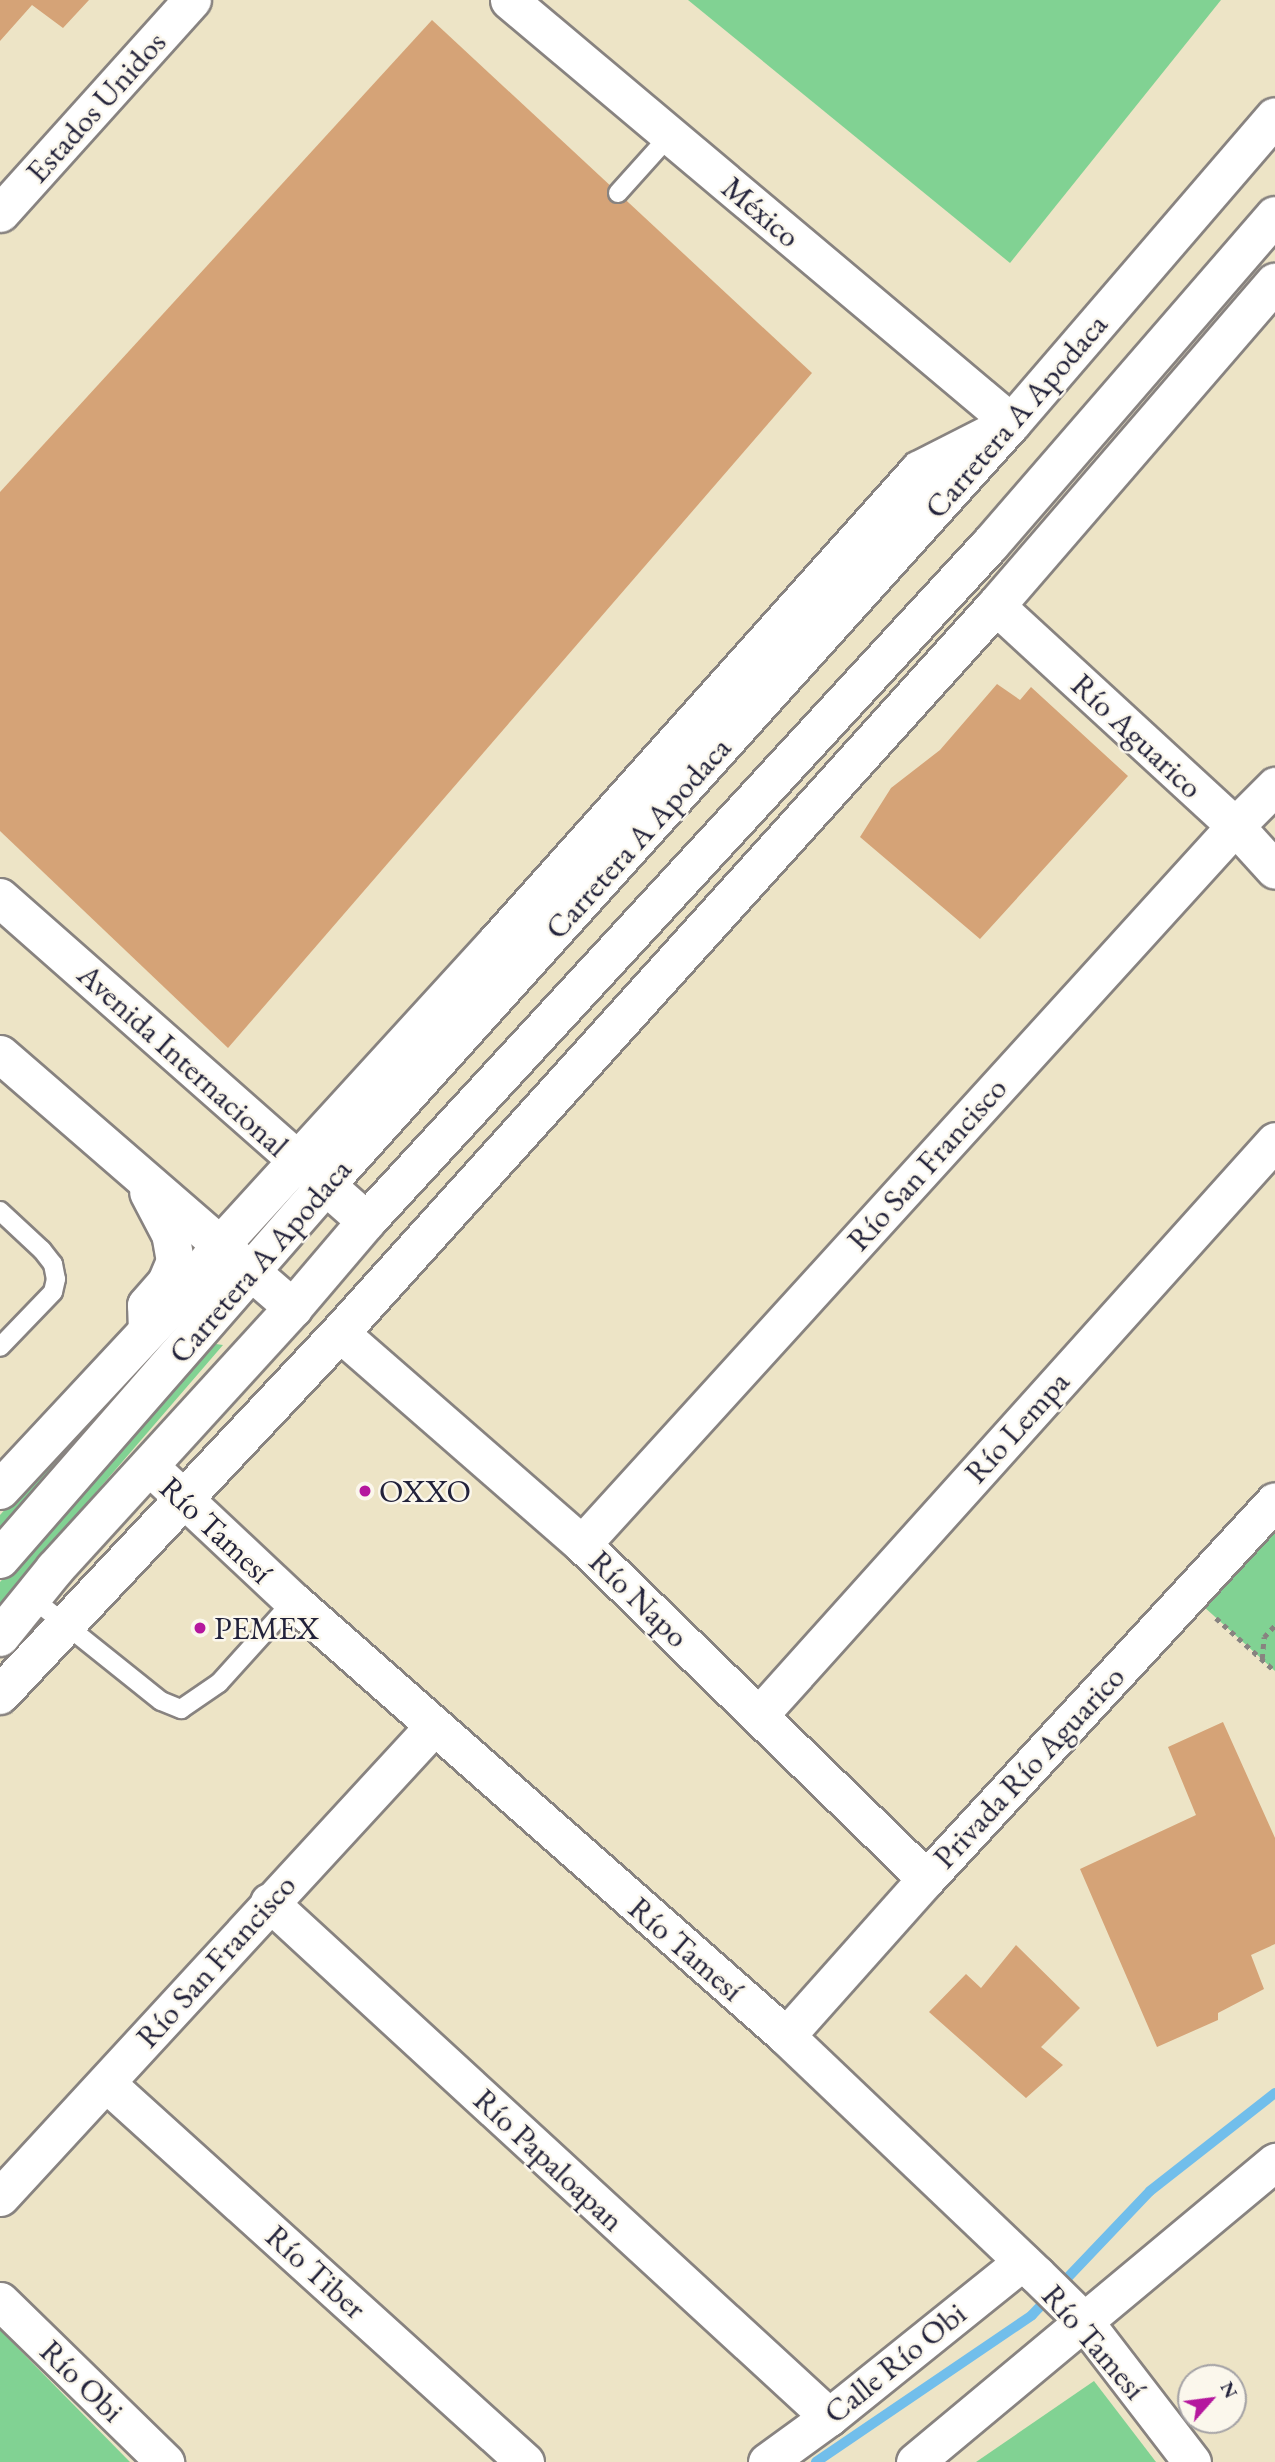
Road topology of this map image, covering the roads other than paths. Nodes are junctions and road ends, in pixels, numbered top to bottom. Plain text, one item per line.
1 (192, 0) edge
2 (509, 0) edge
3 (1275, 117) edge
4 (670, 135) junction
5 (618, 193) dead end
6 (0, 213) edge
7 (1275, 216) edge
8 (1275, 283) edge
9 (1012, 424) junction
10 (996, 606) junction
11 (1275, 786) edge
12 (1235, 826) junction
13 (1275, 870) edge
14 (0, 898) edge
15 (0, 1054) edge
16 (1275, 1141) edge
17 (131, 1169) junction
18 (312, 1174) junction
19 (0, 1210) edge
20 (367, 1221) junction
21 (220, 1246) junction
22 (242, 1284) junction
23 (190, 1286) junction
24 (284, 1318) junction
25 (147, 1331) junction
26 (340, 1333) junction
27 (0, 1348) edge
28 (149, 1466) junction
29 (7, 1476) edge
30 (185, 1499) junction
31 (1275, 1501) edge
32 (582, 1544) junction
33 (0, 1559) edge
34 (32, 1597) junction
35 (293, 1601) junction
36 (66, 1625) junction
37 (0, 1637) edge
38 (0, 1695) edge
39 (760, 1714) junction
40 (433, 1726) junction
41 (926, 1879) junction
42 (269, 1902) junction
43 (786, 2036) junction
44 (106, 2082) junction
45 (1275, 2162) edge
46 (0, 2197) edge
47 (1029, 2268) junction
48 (0, 2301) edge
49 (1078, 2315) junction
50 (829, 2417) junction
51 (165, 2462) edge
52 (525, 2462) edge
53 (767, 2462) edge
54 (915, 2462) edge
55 (1192, 2462) edge

1 - 6 street, Estados Unidos
2 - 4 street, México
3 - 9 main road, Carretera A Apodaca
4 - 5 lane
4 - 9 street, México
7 - 20 main road, Carretera A Apodaca
8 - 10 main road
9 - 18 main road, Carretera A Apodaca
10 - 12 street, Río Aguarico
10 - 26 main road
11 - 12 street, Río San Francisco
12 - 13 street, Río Aguarico
12 - 32 street, Río San Francisco
14 - 18 main road, Avenida Internacional
15 - 17 street
16 - 39 street, Río Lempa
17 - 21 street
17 - 25 street
18 - 20 main road, Avenida Internacional
18 - 21 main road
18 - 22 main road, Carretera A Apodaca
19 - 27 lane
20 - 24 main road, Carretera A Apodaca
21 - 22 street
21 - 23 main road
22 - 23 main road
22 - 24 main road
22 - 33 main road, Carretera A Apodaca
23 - 25 main road
24 - 28 main road, Carretera A Apodaca
25 - 29 main road
26 - 30 main road
26 - 32 street, Río Napo
28 - 30 street, Río Tamesí
28 - 34 main road, Carretera A Apodaca
30 - 35 street, Río Tamesí
30 - 36 main road
31 - 41 street, Privada Río Aguarico
32 - 39 street, Río Napo
34 - 36 lane
34 - 37 main road, Carretera A Apodaca
35 - 36 lane
35 - 40 street, Río Tamesí
36 - 38 main road
39 - 41 street, Río Napo
40 - 42 street, Río San Francisco
40 - 43 street, Río Tamesí
41 - 43 street, Privada Río Aguarico
42 - 44 street, Río San Francisco
42 - 50 street, Río Papaloapan
43 - 47 street, Río Tamesí
44 - 46 street, Río San Francisco
44 - 52 street, Río Tiber
45 - 49 street
47 - 49 street, Río Tamesí
47 - 50 street, Calle Río Obi
48 - 51 street, Río Obi
49 - 54 street
49 - 55 street, Río Tamesí
50 - 53 street, Calle Río Obi

